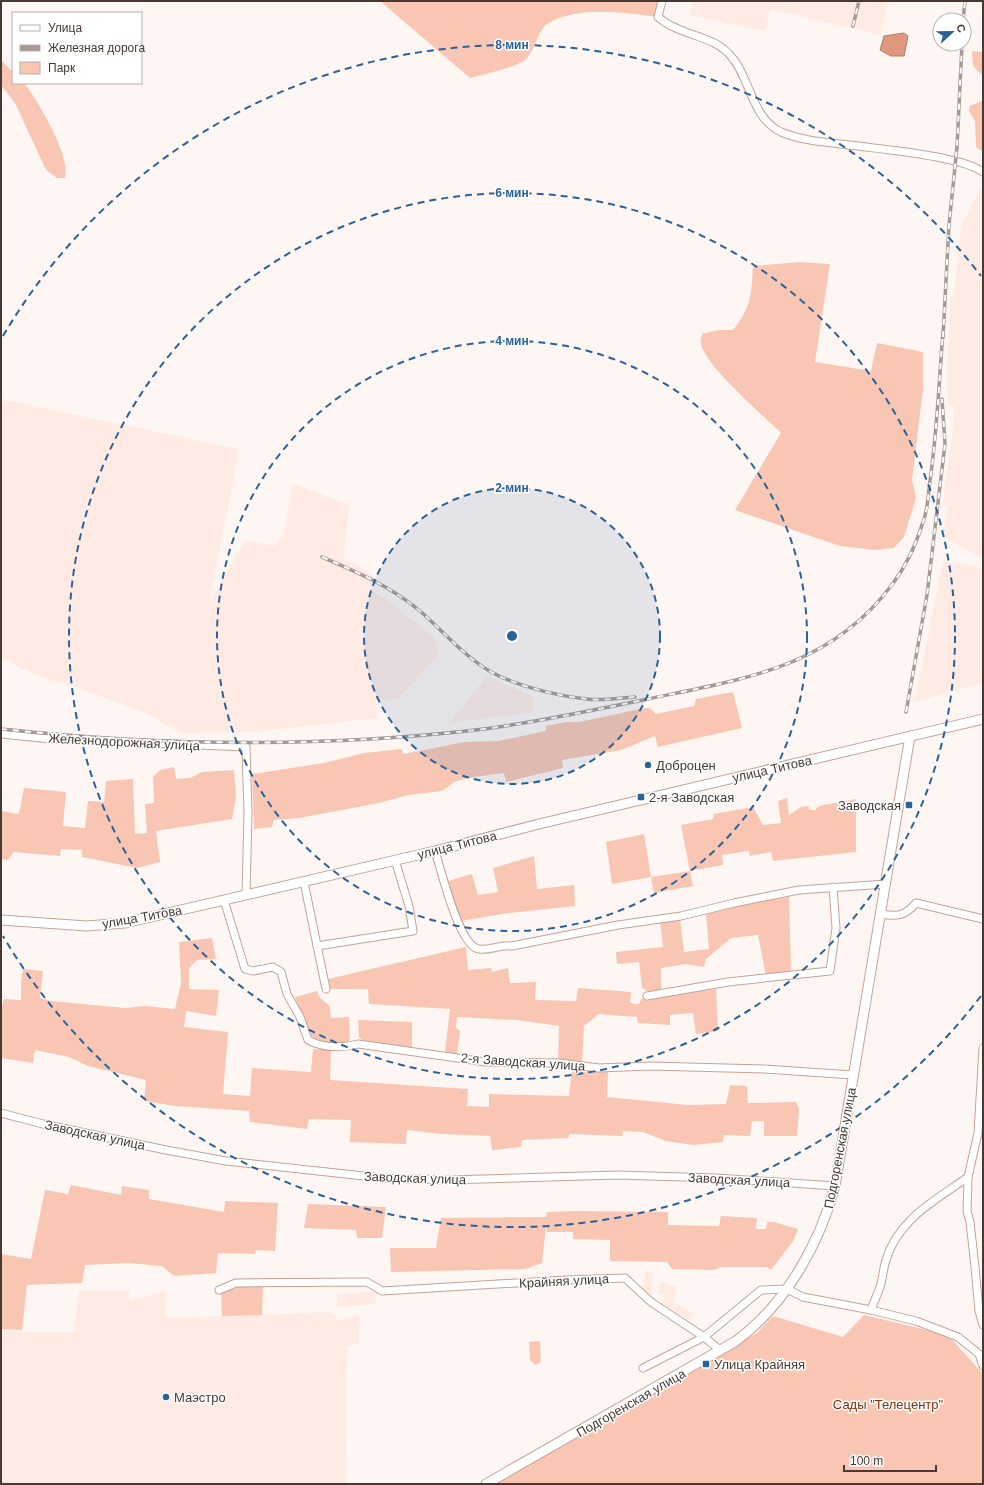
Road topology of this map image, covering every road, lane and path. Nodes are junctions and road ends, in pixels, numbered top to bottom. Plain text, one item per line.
1 (662, 1) edge
2 (983, 172) edge
3 (983, 719) edge
4 (1, 734) edge
5 (910, 736) junction
6 (436, 851) junction
7 (395, 860) junction
8 (304, 882) junction
9 (886, 884) junction
10 (833, 888) junction
11 (246, 895) junction
12 (224, 900) junction
13 (881, 914) junction
14 (983, 919) edge
15 (1, 920) edge
16 (317, 946) junction
17 (326, 989) dead end
18 (647, 996) dead end
19 (983, 1048) edge
20 (853, 1075) junction
21 (1, 1113) edge
22 (968, 1177) junction
23 (835, 1186) junction
24 (787, 1289) junction
25 (219, 1290) dead end
26 (871, 1310) junction
27 (983, 1325) edge
28 (704, 1337) junction
29 (721, 1351) junction
30 (981, 1352) edge
31 (983, 1366) edge
32 (643, 1368) dead end
33 (486, 1484) edge

1 - 2 street
3 - 5 main road, улица Титова
4 - 11 street, Железнодорожная улица
5 - 6 main road, улица Титова
5 - 9 main road, Подгоренская улица
6 - 7 main road, улица Титова
6 - 10 street
7 - 8 main road, улица Титова
7 - 16 street
8 - 11 main road, улица Титова
8 - 16 street
9 - 10 street
9 - 13 main road, Подгоренская улица
10 - 18 street
11 - 12 main road, улица Титова
12 - 15 main road, улица Титова
12 - 20 street, 2-я Заводская улица
13 - 14 street
13 - 20 main road, Подгоренская улица
16 - 17 street
19 - 22 street
20 - 23 main road, Подгоренская улица
21 - 23 street, Заводская улица
22 - 26 street
22 - 27 street
23 - 24 main road, Подгоренская улица
24 - 26 street
24 - 28 street
24 - 29 main road, Подгоренская улица
25 - 28 street, Крайняя улица
26 - 30 street
28 - 29 street, Крайняя улица
28 - 32 street
29 - 33 main road, Подгоренская улица
30 - 31 street

